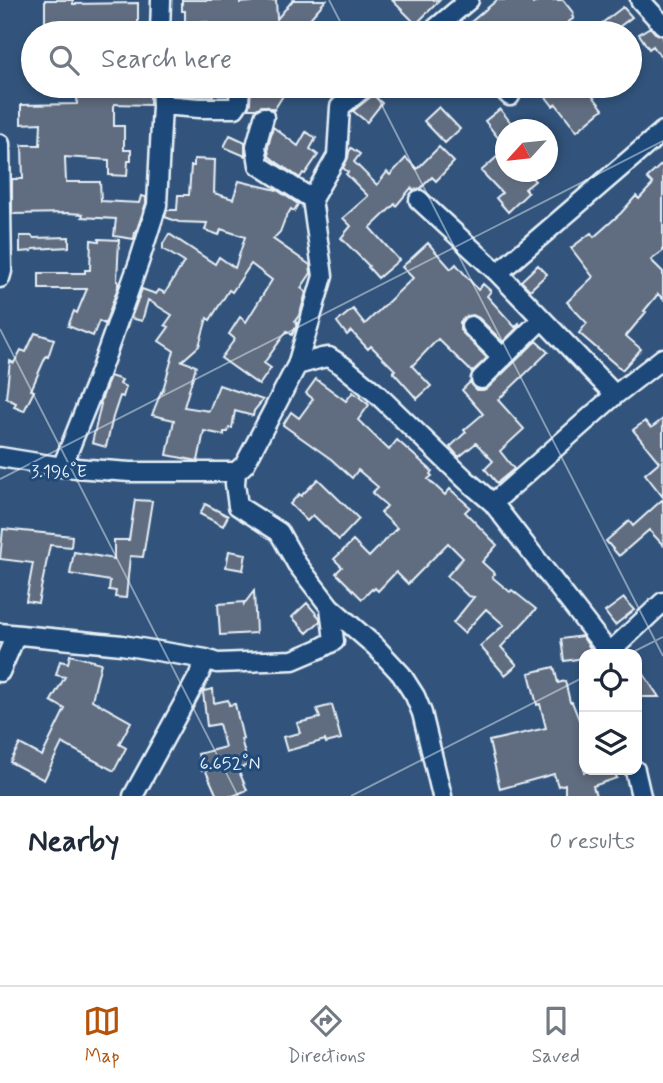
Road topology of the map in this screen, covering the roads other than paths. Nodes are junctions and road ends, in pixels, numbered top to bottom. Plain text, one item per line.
1 (161, 0) edge
2 (469, 0) edge
3 (640, 0) edge
4 (160, 21) edge
5 (449, 21) edge
6 (663, 25) edge
7 (162, 98) edge
8 (239, 98) edge
9 (351, 98) edge
10 (162, 105) junction
11 (264, 117) dead end
12 (663, 131) edge
13 (0, 144) edge
14 (312, 199) junction
15 (419, 200) dead end
16 (498, 273) junction
17 (0, 278) edge
18 (541, 320) junction
19 (471, 326) dead end
20 (503, 358) junction
21 (663, 358) edge
22 (297, 365) junction
23 (481, 379) dead end
24 (615, 395) junction
25 (0, 457) edge
26 (62, 467) junction
27 (236, 472) junction
28 (493, 503) junction
29 (663, 602) edge
30 (330, 607) junction
31 (8, 634) edge
32 (606, 649) edge
33 (613, 649) edge
34 (206, 660) junction
35 (0, 672) edge
36 (636, 775) edge
37 (133, 796) edge
38 (441, 796) edge
39 (641, 796) edge

1 - 4 street
2 - 5 street
3 - 6 street
7 - 10 street
8 - 10 street
9 - 14 street
10 - 26 street
11 - 14 street
12 - 16 street
13 - 17 street
14 - 22 street
15 - 16 street
16 - 18 street
18 - 20 street
18 - 24 street
19 - 20 street
20 - 23 street
21 - 24 street
22 - 27 street
22 - 28 street
24 - 28 street
25 - 26 street
26 - 27 street
27 - 30 street
28 - 32 street
29 - 33 street
30 - 34 street
30 - 38 street
31 - 34 street
31 - 35 street
34 - 37 street
36 - 39 street

